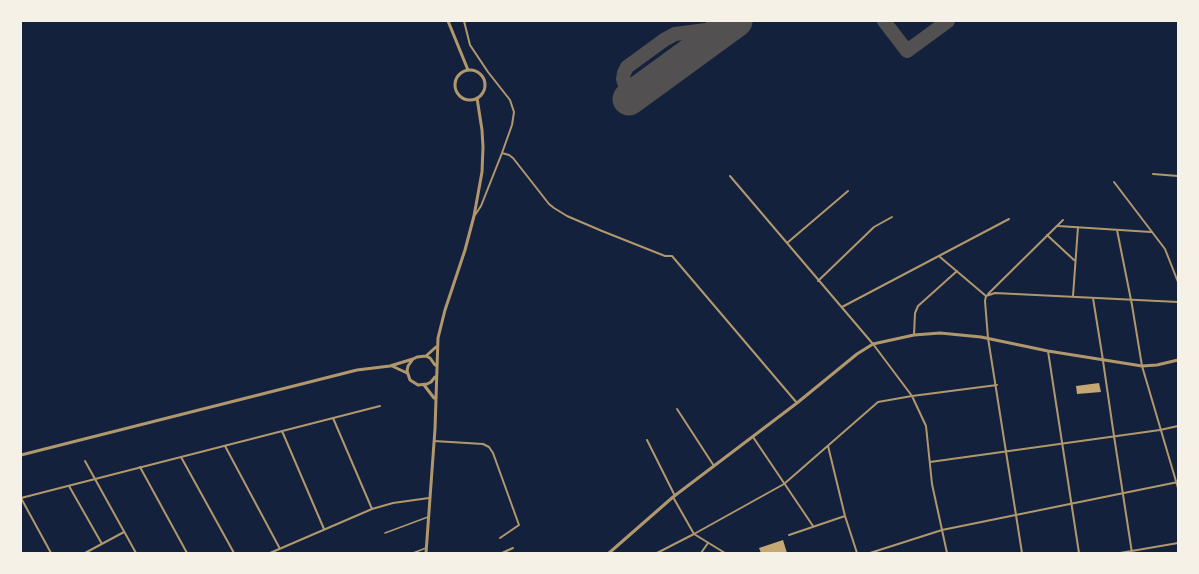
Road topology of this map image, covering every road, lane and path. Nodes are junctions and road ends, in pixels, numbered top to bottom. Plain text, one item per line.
1 (448, 21) edge
2 (464, 21) edge
3 (468, 70) junction
4 (477, 98) junction
5 (502, 153) junction
6 (1153, 174) dead end
7 (730, 176) dead end
8 (1178, 176) edge
9 (1114, 182) dead end
10 (848, 191) dead end
11 (474, 216) junction
12 (892, 217) dead end
13 (1009, 219) dead end
14 (1063, 220) dead end
15 (1058, 226) junction
16 (1077, 227) junction
17 (1117, 230) junction
18 (1151, 232) junction
19 (1047, 235) junction
20 (787, 243) junction
21 (940, 257) junction
22 (1075, 261) junction
23 (957, 271) junction
24 (818, 281) junction
25 (1178, 282) edge
26 (986, 296) junction
27 (1073, 297) junction
28 (1092, 298) junction
29 (1131, 300) junction
30 (1178, 302) edge
31 (841, 308) junction
32 (914, 334) junction
33 (988, 338) junction
34 (873, 344) junction
35 (437, 346) junction
36 (1048, 351) junction
37 (426, 356) junction
38 (413, 359) junction
39 (1103, 359) junction
40 (1178, 360) edge
41 (390, 366) junction
42 (1142, 366) junction
43 (437, 370) junction
44 (407, 373) junction
45 (424, 385) junction
46 (997, 386) junction
47 (912, 396) junction
48 (435, 400) junction
49 (797, 403) junction
50 (380, 406) dead end
51 (677, 409) dead end
52 (333, 418) junction
53 (1178, 426) edge
54 (1160, 430) junction
55 (282, 431) junction
56 (1114, 436) junction
57 (753, 437) junction
58 (647, 440) dead end
59 (434, 441) junction
60 (1061, 444) junction
61 (225, 446) junction
62 (828, 446) junction
63 (1006, 451) junction
64 (21, 454) edge
65 (182, 457) junction
66 (85, 461) dead end
67 (930, 462) junction
68 (714, 466) junction
69 (140, 467) junction
70 (96, 479) junction
71 (1177, 482) edge
72 (784, 484) junction
73 (69, 486) junction
74 (1178, 488) edge
75 (1123, 493) junction
76 (674, 496) junction
77 (21, 498) edge
78 (429, 498) junction
79 (1071, 504) junction
80 (372, 509) junction
81 (1016, 515) junction
82 (845, 516) junction
83 (428, 517) junction
84 (813, 526) junction
85 (324, 529) junction
86 (942, 530) junction
87 (124, 532) junction
88 (385, 533) dead end
89 (694, 534) junction
90 (789, 535) dead end
91 (500, 538) dead end
92 (709, 542) junction
93 (1178, 543) edge
94 (102, 544) junction
95 (279, 548) junction
96 (426, 548) junction
97 (513, 548) dead end
98 (505, 552) edge
99 (1132, 552) edge
100 (51, 553) edge
101 (85, 553) edge
102 (136, 553) edge
103 (187, 553) edge
104 (234, 553) edge
105 (270, 553) edge
106 (412, 553) edge
107 (426, 553) edge
108 (609, 553) edge
109 (657, 553) edge
110 (701, 553) edge
111 (725, 553) edge
112 (857, 553) edge
113 (870, 553) edge
114 (947, 553) edge
115 (1022, 553) edge
116 (1079, 553) edge
117 (1120, 553) edge

1 - 3 street
2 - 5 street
3 - 4 street
3 - 4 street
4 - 11 street
5 - 11 street
5 - 49 street
6 - 8 street
7 - 20 street
9 - 18 street
10 - 20 street
11 - 35 street
12 - 24 street
13 - 21 street
14 - 15 street
15 - 16 street
15 - 19 street
16 - 17 street
16 - 22 street
17 - 18 street
17 - 29 street
18 - 25 street
19 - 22 street
19 - 26 street
20 - 24 street
21 - 23 street
21 - 31 street
22 - 27 street
23 - 26 street
23 - 32 street
24 - 31 street
26 - 27 street
26 - 33 street
27 - 28 street
28 - 29 street
28 - 39 street
29 - 30 street
29 - 42 street
31 - 34 street
32 - 33 street
32 - 34 street
33 - 36 street
33 - 46 street
34 - 47 street
34 - 49 street
35 - 37 street
35 - 43 street
36 - 39 street
36 - 60 street
37 - 38 street
37 - 43 street
38 - 41 street
38 - 44 street
39 - 42 street
39 - 56 street
40 - 42 street
41 - 44 street
41 - 64 street
42 - 54 street
43 - 45 street
43 - 48 street
44 - 45 street
45 - 48 street
46 - 47 street
46 - 63 street
47 - 62 street
47 - 67 street
48 - 59 street
49 - 57 street
50 - 52 street
51 - 68 street
52 - 55 street
52 - 80 street
53 - 54 street
54 - 56 street
54 - 71 street
55 - 61 street
55 - 85 street
56 - 60 street
56 - 75 street
57 - 68 street
57 - 72 street
58 - 76 street
59 - 78 street
59 - 91 street
60 - 63 street
60 - 79 street
61 - 65 street
61 - 95 street
62 - 72 street
62 - 82 street
63 - 67 street
63 - 81 street
65 - 69 street
65 - 104 street
66 - 70 street
67 - 86 street
68 - 76 street
69 - 70 street
69 - 103 street
70 - 73 street
70 - 87 street
71 - 74 street
71 - 75 street
72 - 84 street
72 - 89 street
73 - 77 street
73 - 94 street
75 - 79 street
75 - 99 street
76 - 89 street
76 - 108 street
77 - 100 street
78 - 80 street
78 - 83 street
79 - 81 street
79 - 116 street
80 - 85 street
81 - 86 street
81 - 115 street
82 - 84 street
82 - 112 street
83 - 88 lane
83 - 96 street
84 - 90 street
85 - 95 street
86 - 113 street
86 - 114 street
87 - 94 street
87 - 102 street
89 - 92 street
89 - 109 street
92 - 110 street
92 - 111 street
93 - 99 street
94 - 101 street
95 - 105 street
96 - 106 lane
96 - 107 street
97 - 98 street
99 - 117 street

